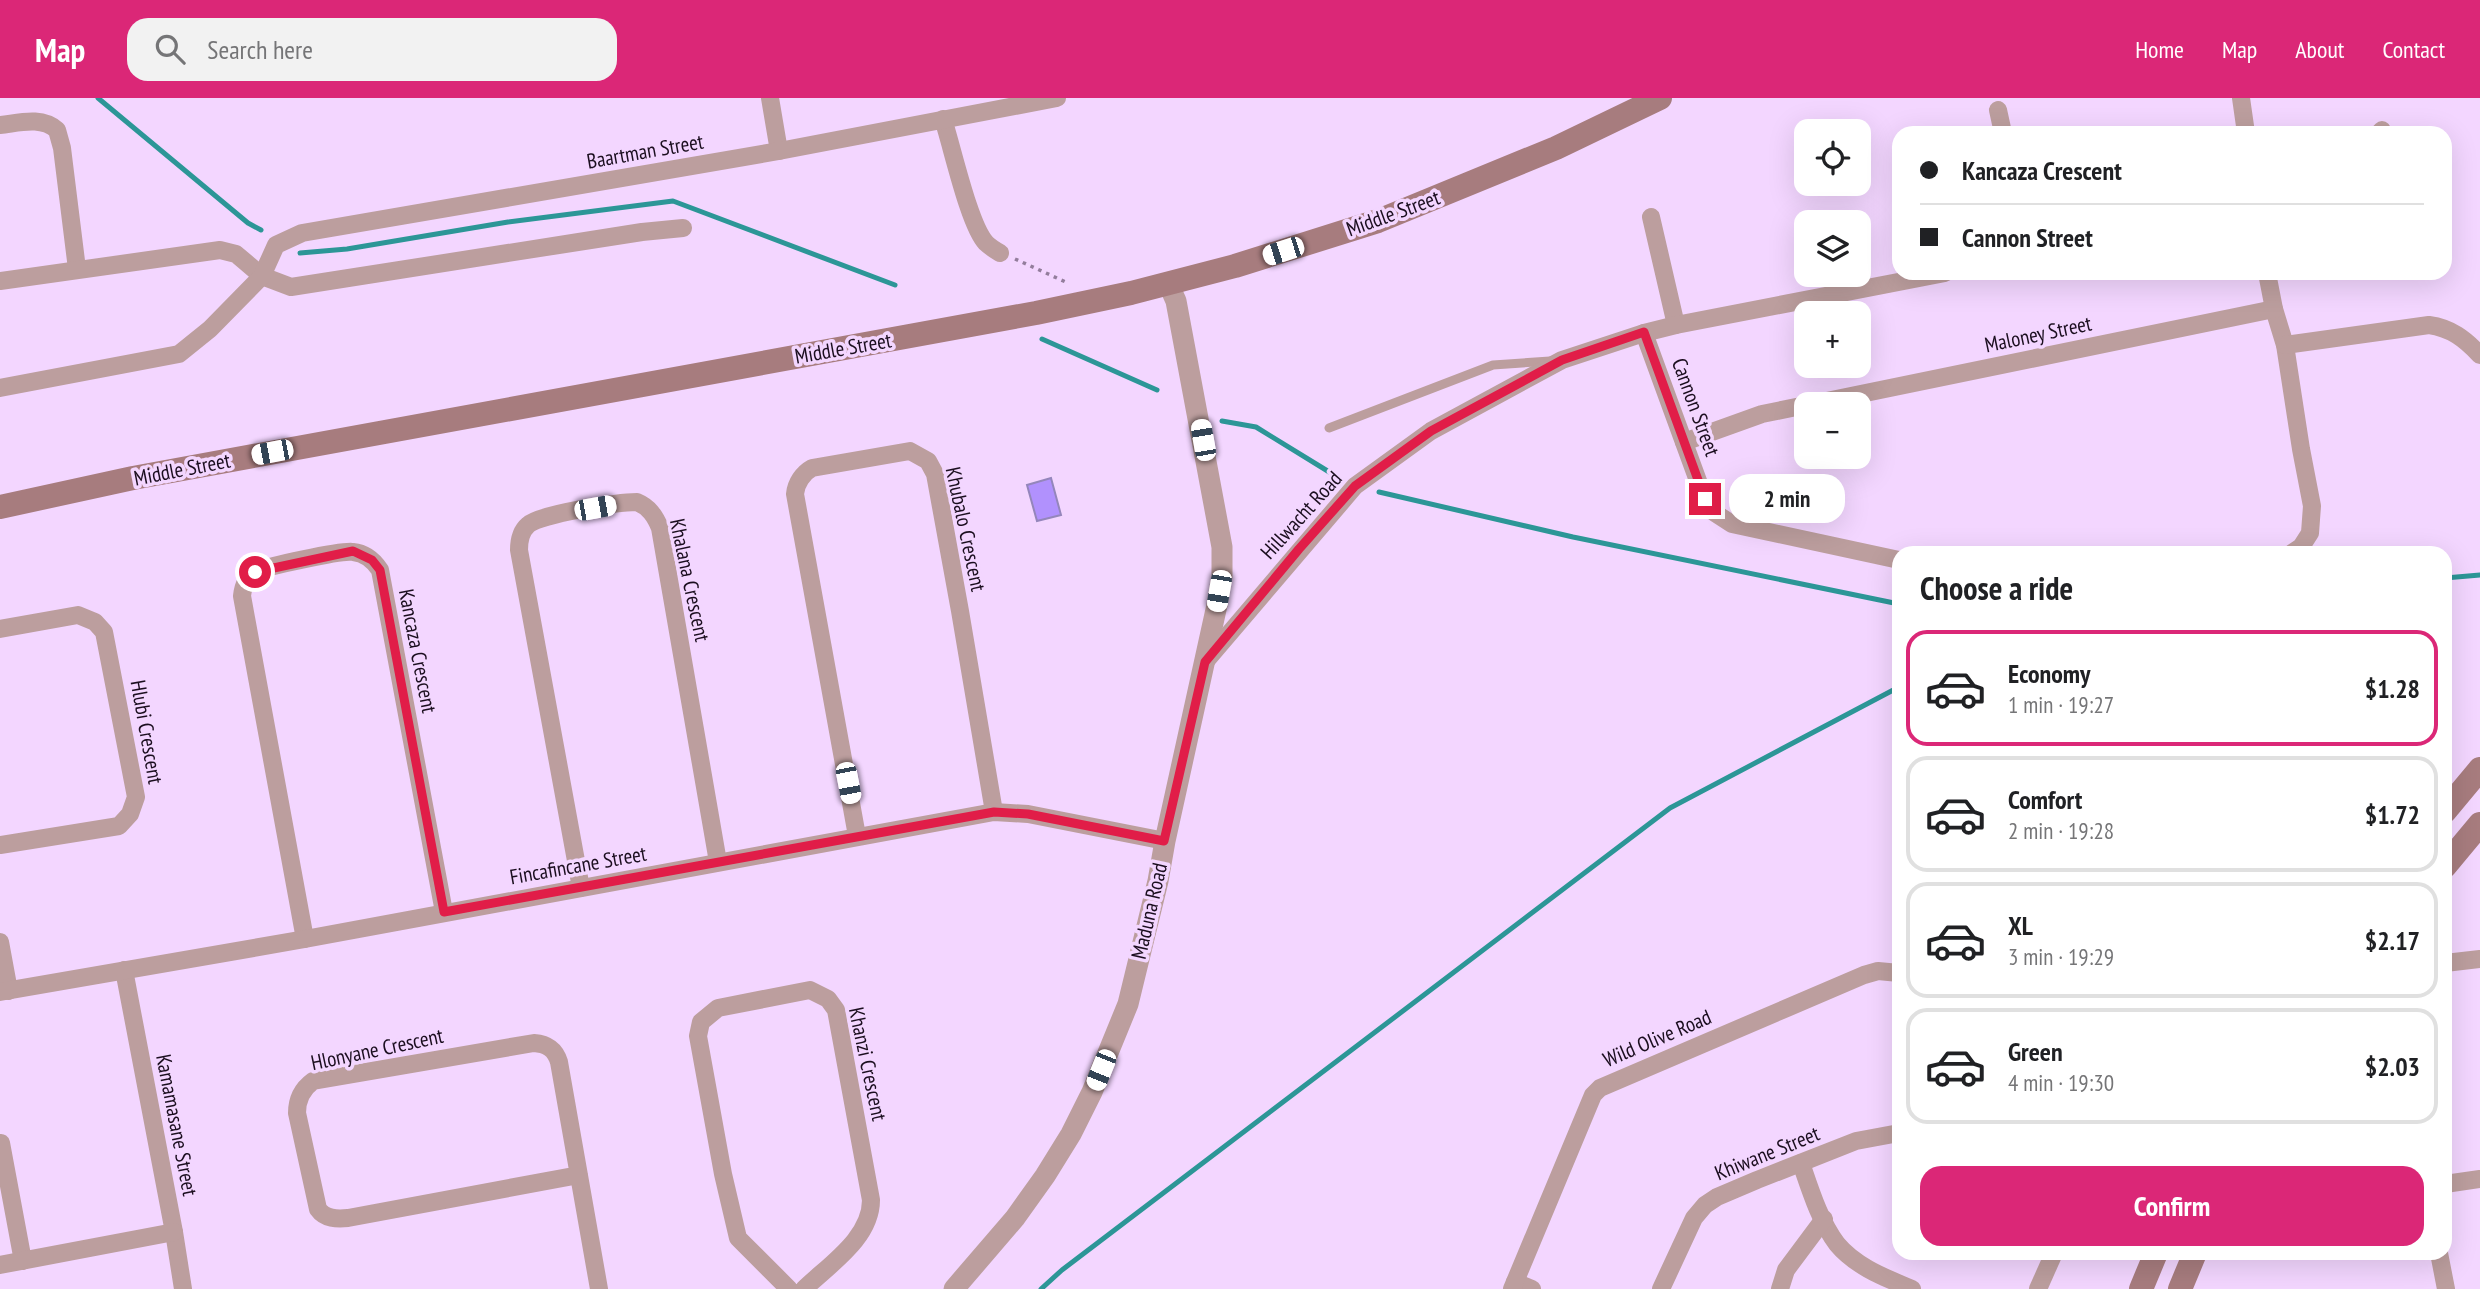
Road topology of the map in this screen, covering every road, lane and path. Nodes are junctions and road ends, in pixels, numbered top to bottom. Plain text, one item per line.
1 (770, 98) edge
2 (1057, 98) edge
3 (1660, 98) edge
4 (2241, 98) edge
5 (1998, 110) dead end
6 (943, 119) junction
7 (0, 125) edge
8 (2001, 126) edge
9 (2245, 126) edge
10 (779, 151) junction
11 (1651, 217) dead end
12 (683, 229) dead end
13 (1000, 253) joint
14 (77, 269) junction
15 (262, 276) junction
16 (1909, 280) edge
17 (2268, 280) edge
18 (0, 281) edge
19 (1168, 283) junction
20 (1072, 285) dead end
21 (2274, 309) junction
22 (1676, 325) junction
23 (1644, 332) junction
24 (2285, 345) junction
25 (2480, 355) edge
26 (1562, 360) junction
27 (0, 388) edge
28 (1870, 392) edge
29 (1794, 407) edge
30 (1329, 428) dead end
31 (1685, 442) junction
32 (0, 507) edge
33 (2302, 546) edge
34 (1892, 558) edge
35 (0, 629) edge
36 (1205, 662) junction
37 (2480, 769) edge
38 (2452, 803) edge
39 (994, 812) junction
40 (2480, 824) edge
41 (857, 836) junction
42 (1164, 841) junction
43 (0, 845) edge
44 (2452, 858) edge
45 (718, 862) junction
46 (581, 888) junction
47 (444, 912) junction
48 (305, 939) junction
49 (0, 942) edge
50 (2480, 959) edge
51 (2452, 962) edge
52 (124, 970) junction
53 (1892, 972) edge
54 (4, 992) edge
55 (1892, 1134) edge
56 (1, 1143) edge
57 (1801, 1163) junction
58 (579, 1175) junction
59 (2480, 1179) edge
60 (2452, 1183) edge
61 (1824, 1219) junction
62 (174, 1232) junction
63 (2051, 1260) edge
64 (2153, 1260) edge
65 (2192, 1260) edge
66 (2441, 1260) edge
67 (23, 1261) junction
68 (0, 1265) edge
69 (1520, 1287) edge
70 (183, 1289) edge
71 (599, 1289) edge
72 (789, 1289) edge
73 (804, 1289) edge
74 (954, 1289) edge
75 (1661, 1289) edge
76 (1780, 1289) edge
77 (1912, 1289) edge
78 (2038, 1289) edge
79 (2141, 1289) edge
80 (2180, 1289) edge
81 (2446, 1289) edge

1 - 10 street
2 - 6 street, Baartman Street
3 - 19 main road, Middle Street
4 - 9 street
5 - 8 street
6 - 10 street, Baartman Street
6 - 13 street
7 - 14 street
10 - 15 street, Baartman Street
11 - 22 street
12 - 15 street
13 - 20 path
14 - 15 street
14 - 18 street
15 - 27 street, Baartman Street
16 - 22 street, Hillwacht Road
17 - 21 street
19 - 32 main road, Middle Street
19 - 36 street, Maduna Road
21 - 24 street
21 - 28 street, Maloney Street
22 - 23 street, Hillwacht Road
23 - 26 street, Hillwacht Road
23 - 31 street, Cannon Street
24 - 25 street
24 - 33 street
26 - 30 lane, Hillwacht Road
26 - 36 street, Hillwacht Road
29 - 31 street
31 - 34 street, Cannon Street
35 - 43 street, Hlubi Crescent
36 - 42 street, Maduna Road
37 - 38 main road
39 - 41 street, Fincafincane Street
39 - 41 street, Khubalo Crescent
39 - 42 street, Fincafincane Street
40 - 44 main road
41 - 45 street, Fincafincane Street
42 - 74 street, Maduna Road
45 - 46 street, Fincafincane Street
45 - 46 street, Khalana Crescent
46 - 47 street, Fincafincane Street
47 - 48 street, Fincafincane Street
47 - 48 street, Kancaza Crescent
48 - 52 street, Fincafincane Street
49 - 54 street
50 - 51 street
52 - 54 street, Fincafincane Street
52 - 62 street, Kamamasane Street
53 - 69 street, Wild Olive Road
55 - 57 street, Khiwane Street
56 - 67 street
57 - 61 street
57 - 75 street, Khiwane Street
58 - 58 street, Hlonyane Crescent
58 - 71 street, Hlonyane Crescent
59 - 60 street
61 - 76 street
61 - 77 street
62 - 67 street
62 - 70 street, Kamamasane Street
63 - 78 street
64 - 79 main road
65 - 80 main road
66 - 81 street
67 - 68 street
72 - 73 street, Khanzi Crescent

